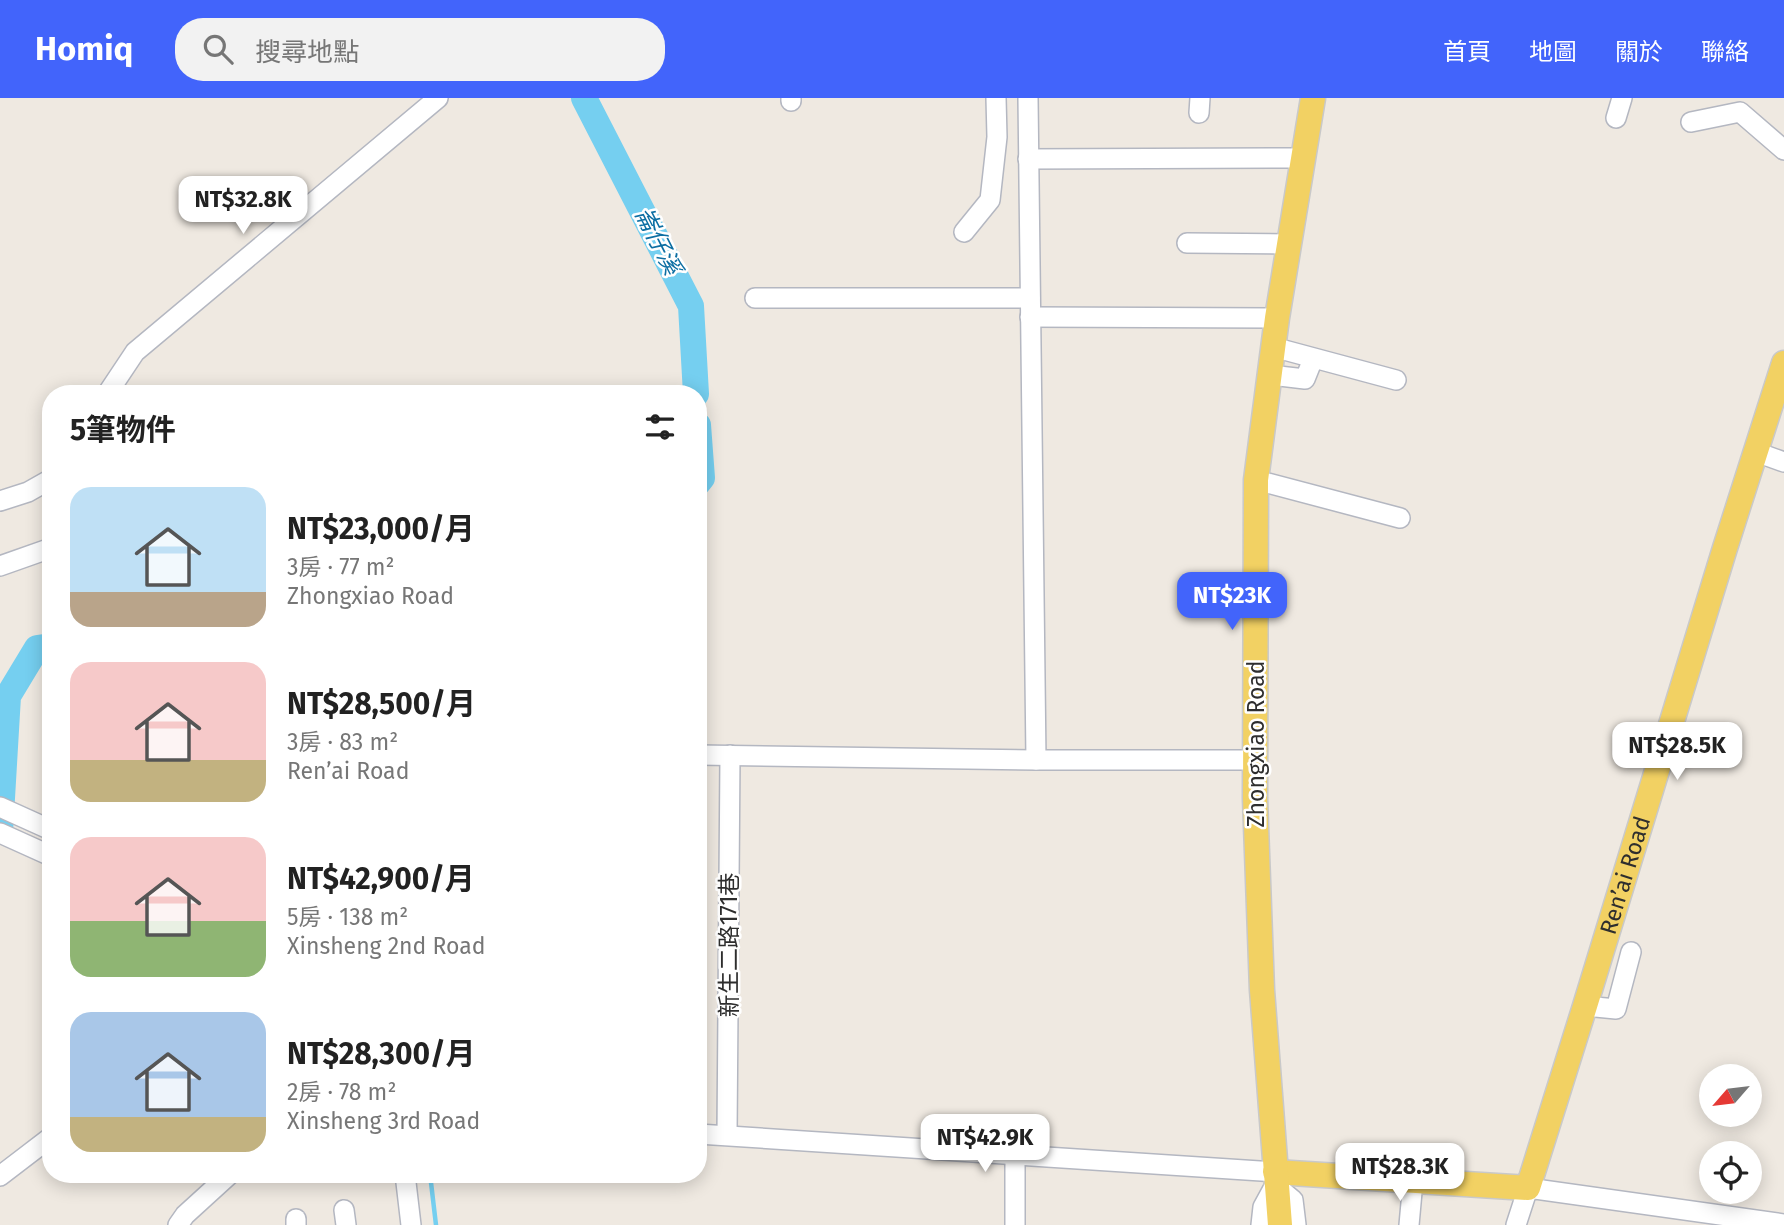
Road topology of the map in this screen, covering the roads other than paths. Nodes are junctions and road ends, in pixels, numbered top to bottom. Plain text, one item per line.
1 (438, 98) edge
2 (996, 98) edge
3 (1028, 98) edge
4 (1313, 98) edge
5 (1622, 98) edge
6 (1616, 118) dead end
7 (1691, 122) dead end
8 (1784, 150) edge
9 (1303, 158) junction
10 (1028, 159) junction
11 (964, 232) dead end
12 (1187, 243) dead end
13 (1288, 244) junction
14 (755, 298) dead end
15 (1030, 308) junction
16 (1277, 318) junction
17 (1273, 347) junction
18 (1784, 363) edge
19 (1311, 364) dead end
20 (1270, 375) junction
21 (1396, 380) dead end
22 (113, 385) edge
23 (1756, 452) junction
24 (1784, 462) edge
25 (1256, 480) junction
26 (42, 484) edge
27 (0, 501) edge
28 (1399, 518) dead end
29 (42, 551) edge
30 (0, 566) edge
31 (707, 755) edge
32 (730, 755) junction
33 (1036, 760) junction
34 (1254, 760) junction
35 (0, 807) edge
36 (42, 826) edge
37 (0, 833) edge
38 (42, 852) edge
39 (1631, 952) dead end
40 (1586, 1006) junction
41 (707, 1135) edge
42 (727, 1136) junction
43 (42, 1144) edge
44 (1015, 1156) junction
45 (0, 1176) edge
46 (1275, 1178) junction
47 (1413, 1181) junction
48 (220, 1183) edge
49 (406, 1183) edge
50 (1528, 1188) junction
51 (1784, 1224) edge
52 (178, 1225) edge
53 (411, 1225) edge
54 (1015, 1225) edge
55 (1261, 1225) edge
56 (1280, 1225) edge
57 (1296, 1225) edge
58 (1409, 1225) edge
59 (1516, 1225) edge

1 - 22 street
2 - 11 street
3 - 10 street
4 - 9 main road, Zhongxiao Road
5 - 6 street
7 - 8 street
9 - 10 street
9 - 13 main road, Zhongxiao Road
10 - 15 street
12 - 13 street
13 - 16 main road, Zhongxiao Road
14 - 15 street
15 - 16 street
15 - 33 street
16 - 17 main road, Zhongxiao Road
17 - 20 main road, Zhongxiao Road
17 - 21 street
18 - 23 main road, Ren’ai Road
19 - 20 street
20 - 25 main road, Zhongxiao Road
23 - 24 street
23 - 40 main road, Ren’ai Road
25 - 28 street
25 - 34 main road, Zhongxiao Road
26 - 27 street
29 - 30 street
31 - 32 street
32 - 33 street
32 - 42 street, 新生二路171巷
33 - 34 street
34 - 46 main road, Zhongxiao Road
35 - 36 street
37 - 38 street
39 - 40 street
40 - 50 main road, Ren’ai Road
41 - 42 street
42 - 44 street
43 - 45 street
44 - 46 street
44 - 54 street
46 - 47 main road
46 - 55 street, Zhongxiao Road
46 - 56 main road
46 - 57 street
47 - 50 main road
47 - 58 street
48 - 52 street
49 - 53 street
50 - 51 street
50 - 59 street, Ren’ai Road

